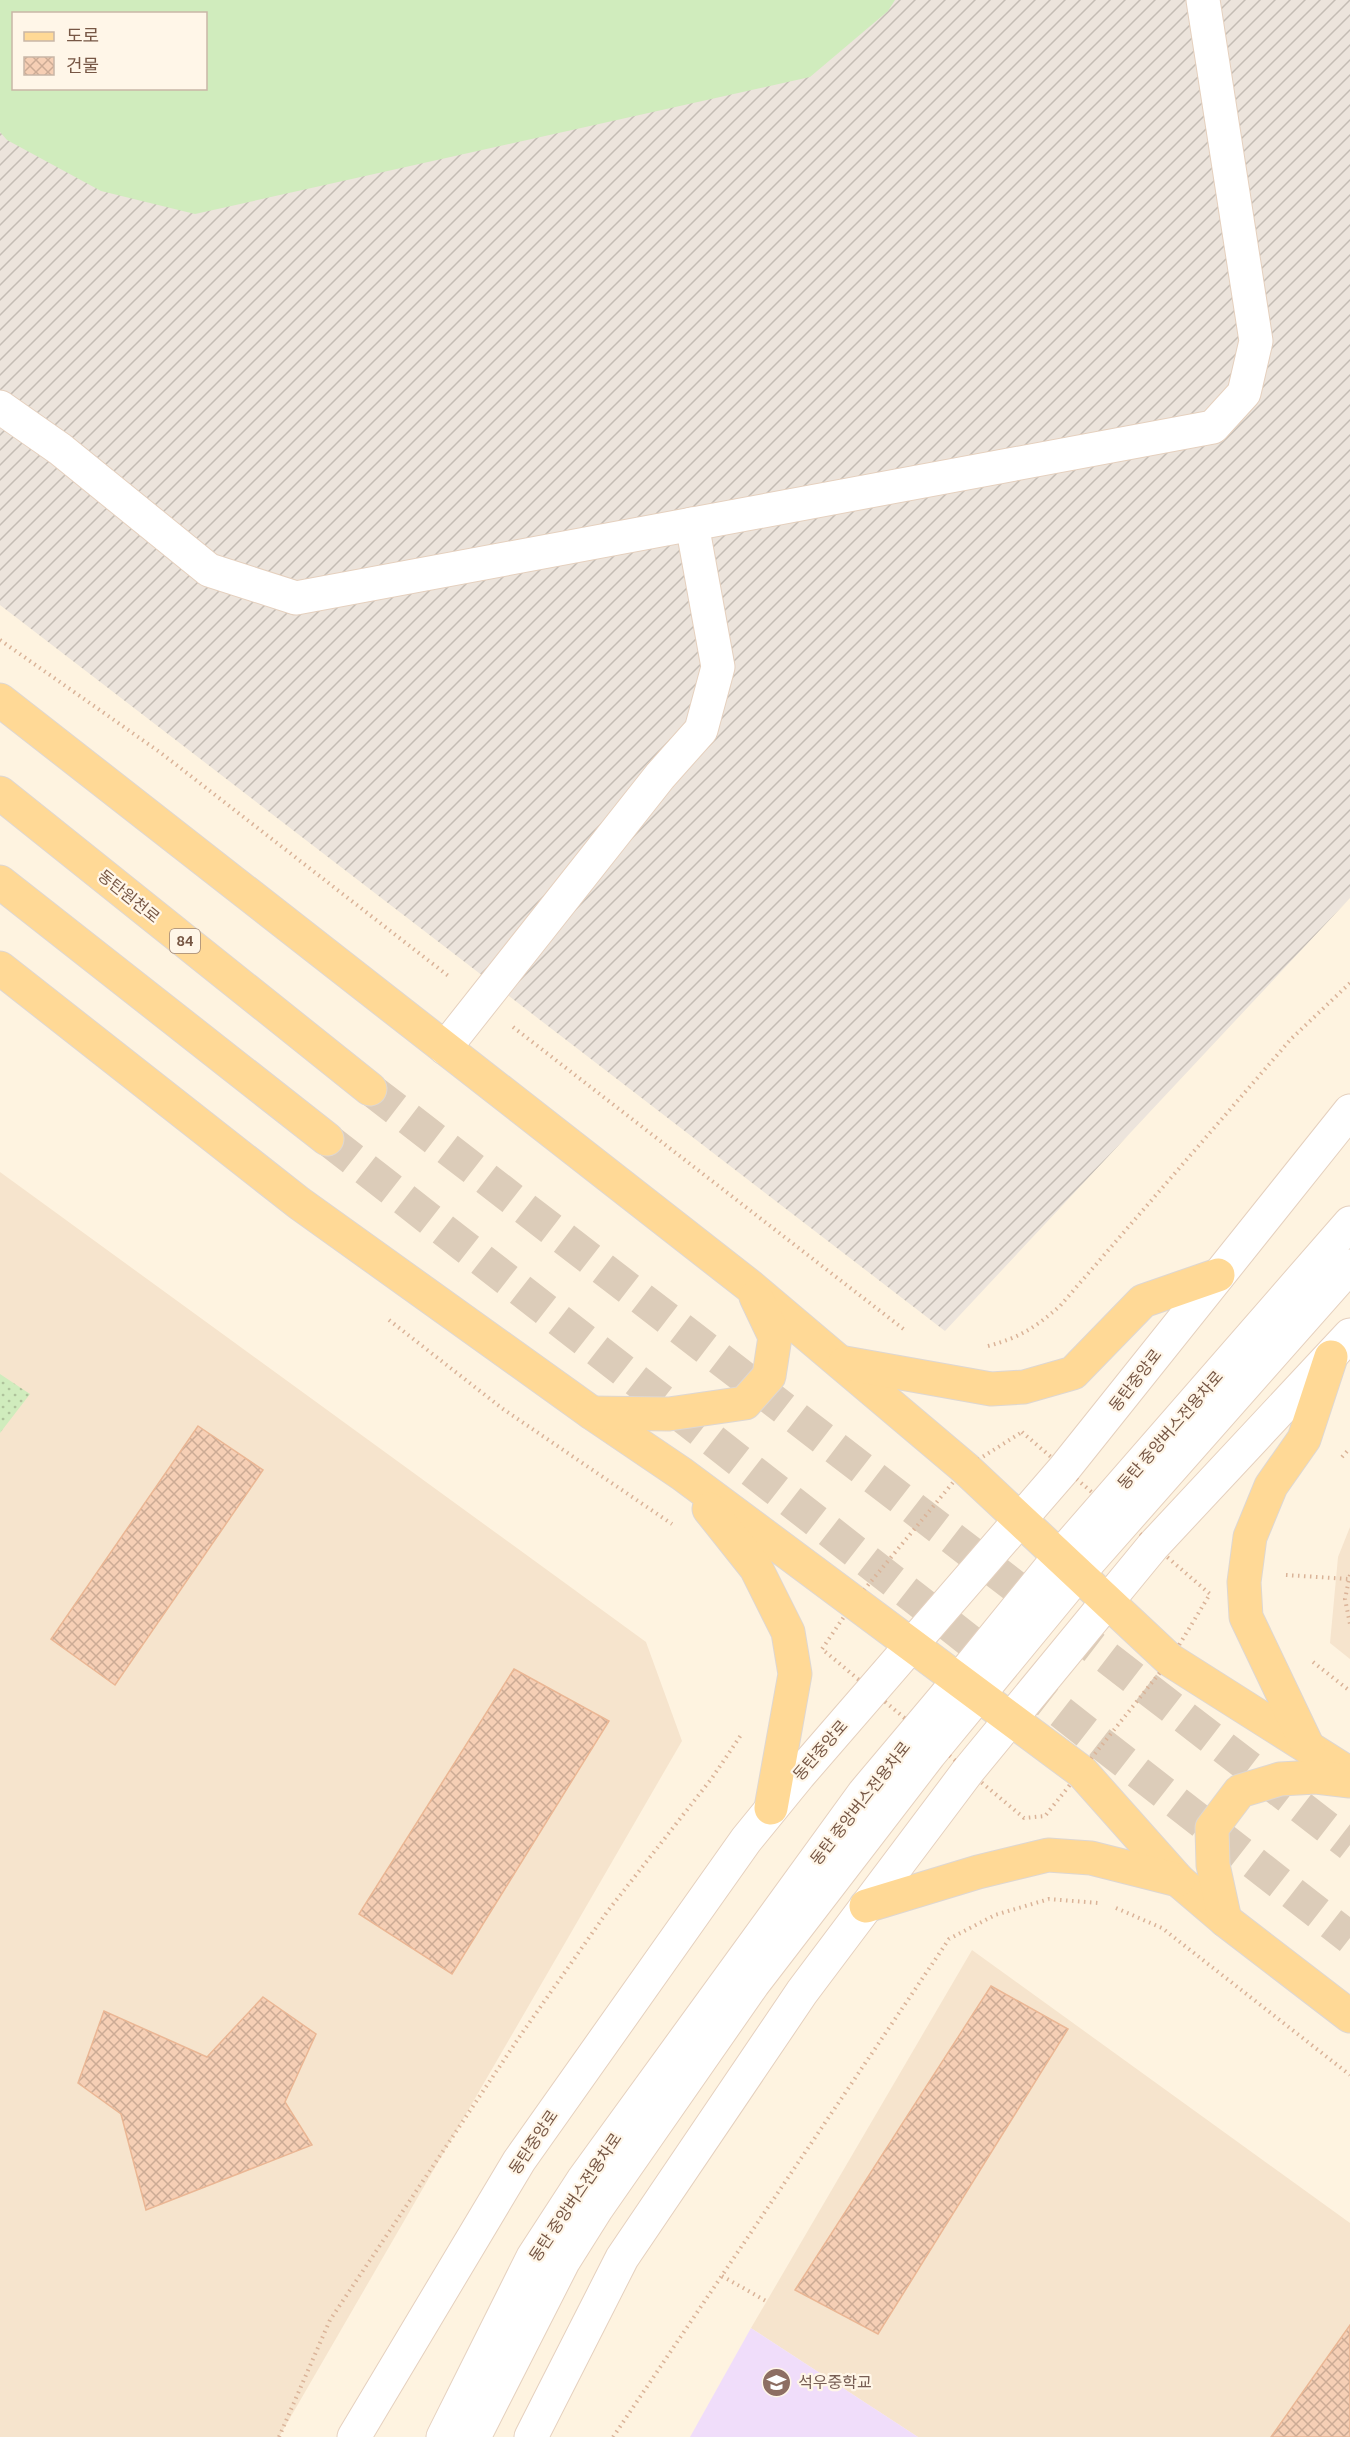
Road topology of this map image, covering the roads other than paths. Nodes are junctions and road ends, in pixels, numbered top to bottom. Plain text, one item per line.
1 (1203, 0) edge
2 (0, 407) edge
3 (692, 524) junction
4 (0, 700) edge
5 (0, 793) edge
6 (0, 882) edge
7 (0, 968) edge
8 (445, 1048) junction
9 (370, 1089) tunnel mouth
10 (1350, 1111) edge
11 (327, 1139) tunnel mouth
12 (1350, 1222) edge
13 (1350, 1266) edge
14 (1218, 1275) junction
15 (751, 1287) junction
16 (1341, 1346) edge
17 (842, 1362) junction
18 (592, 1413) junction
19 (682, 1474) junction
20 (1020, 1521) junction
21 (1068, 1566) junction
22 (1108, 1600) junction
23 (912, 1645) junction
24 (969, 1688) junction
25 (1011, 1719) junction
26 (1308, 1747) junction
27 (1350, 1774) edge
28 (1350, 1781) edge
29 (771, 1808) junction
30 (1178, 1880) junction
31 (867, 1906) junction
32 (1225, 1920) junction
33 (1350, 2016) edge
34 (354, 2437) edge
35 (443, 2437) edge
36 (474, 2437) edge
37 (531, 2437) edge

1 - 3 street
2 - 3 street
3 - 8 street
4 - 8 main road
5 - 9 main road, 동탄원천로 / 84
6 - 11 main road
7 - 18 main road
8 - 15 main road
10 - 14 street, 동탄중앙로
12 - 21 street, 동탄 중앙버스전용차로
13 - 21 street, 동탄 중앙버스전용차로
14 - 17 main road
14 - 20 street, 동탄중앙로
15 - 17 main road
15 - 18 main road
16 - 22 street
16 - 26 main road
17 - 20 main road
18 - 19 main road
19 - 23 main road
19 - 29 main road
20 - 21 main road
20 - 23 street, 동탄중앙로
21 - 22 main road
21 - 24 street, 동탄 중앙버스전용차로
22 - 25 street
22 - 26 main road
23 - 24 main road
23 - 29 street, 동탄중앙로
24 - 25 main road
24 - 35 street, 동탄 중앙버스전용차로
24 - 36 street, 동탄 중앙버스전용차로
25 - 30 main road
25 - 31 street
26 - 27 main road
28 - 32 main road
29 - 34 street, 동탄중앙로
30 - 31 main road
30 - 32 main road
31 - 37 street
32 - 33 main road

